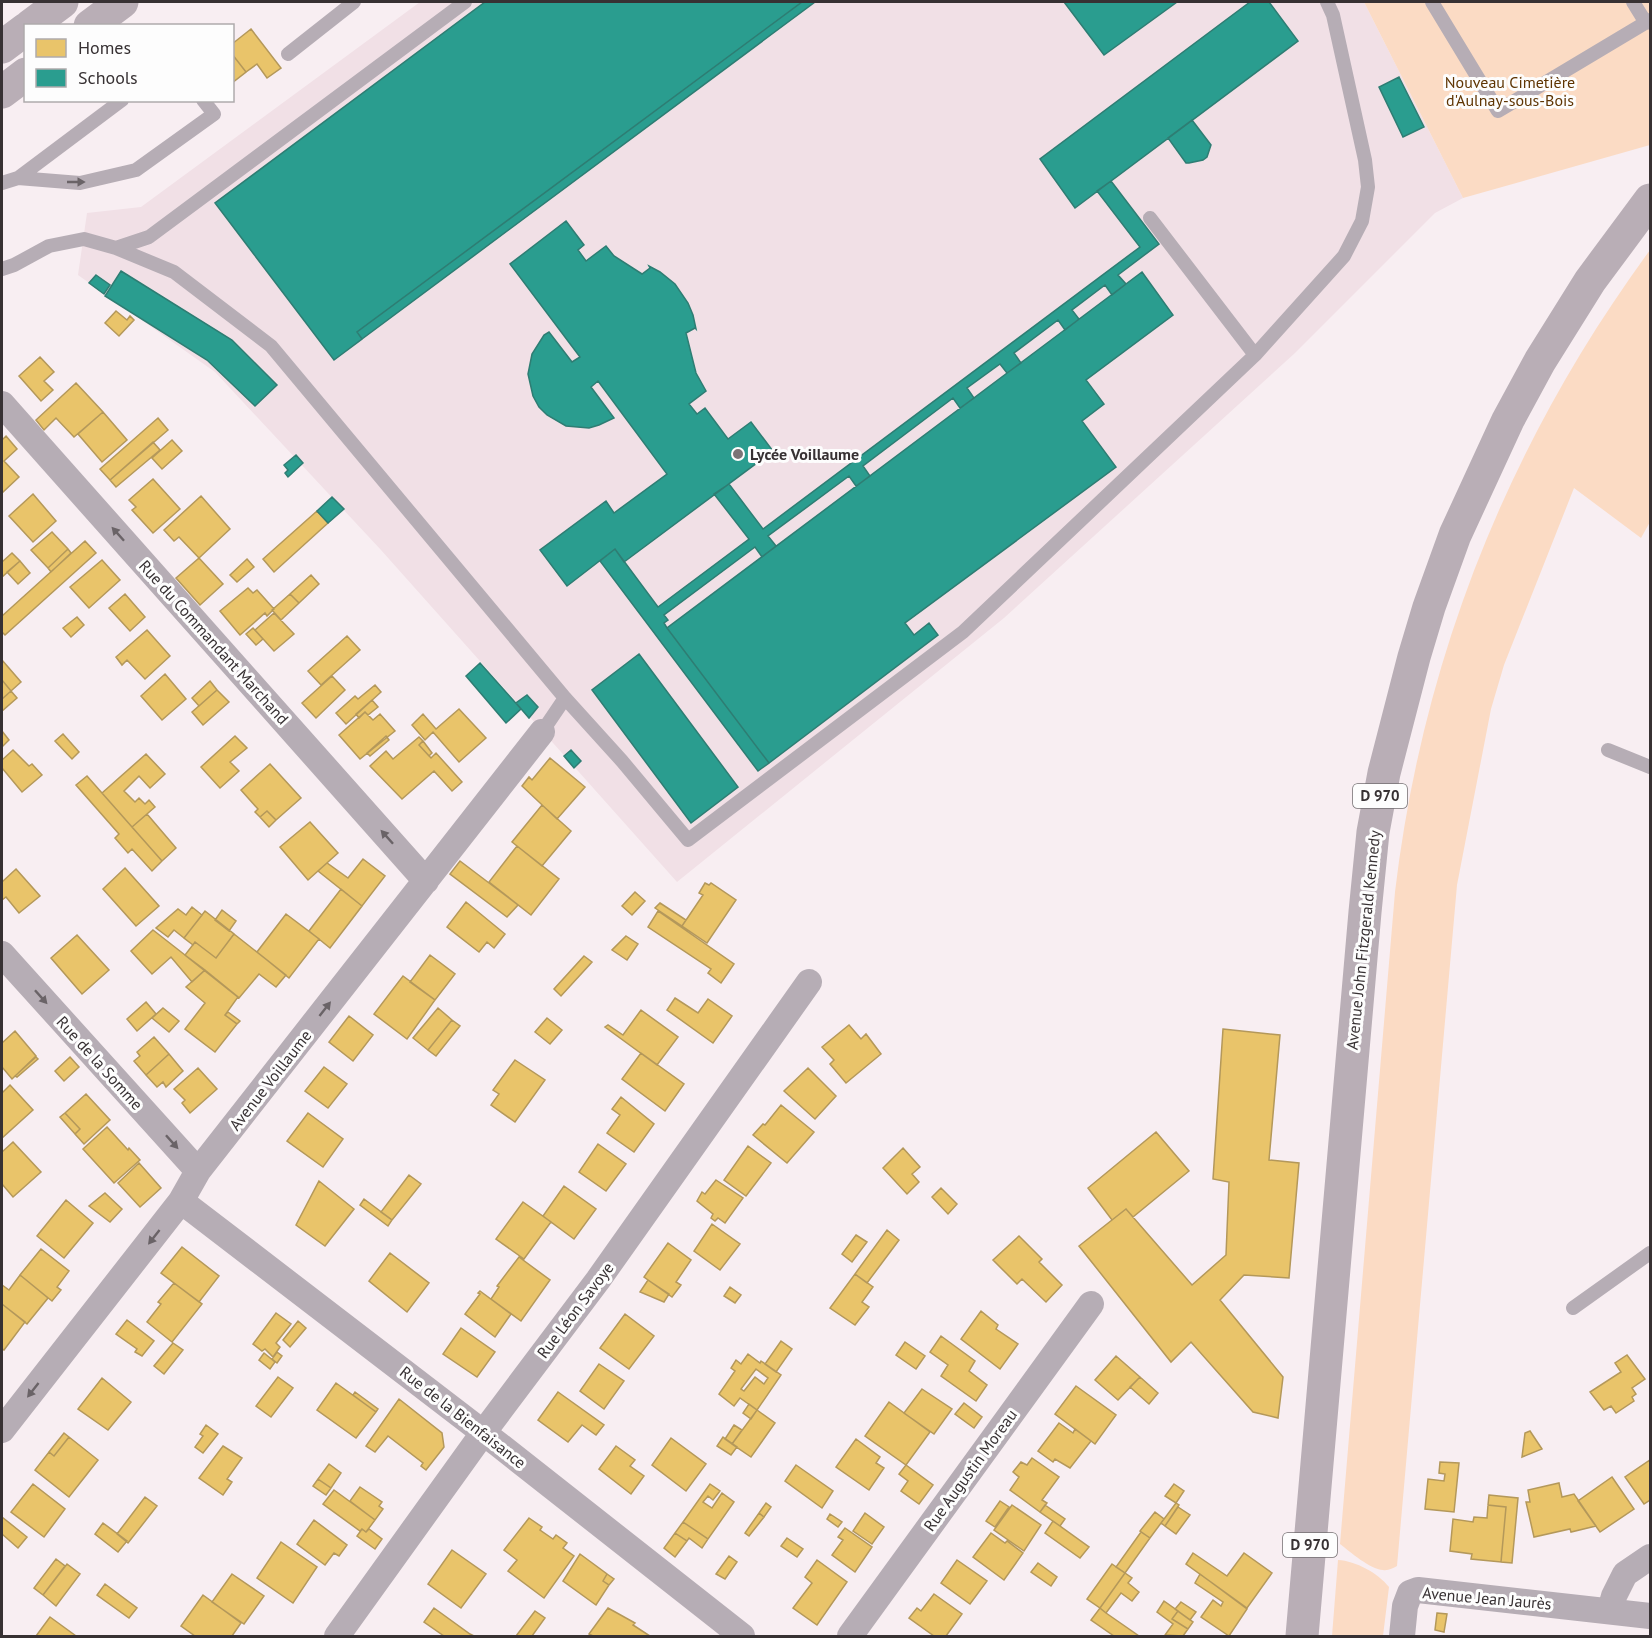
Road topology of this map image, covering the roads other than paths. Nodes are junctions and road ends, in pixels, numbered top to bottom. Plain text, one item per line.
1 (62, 2) edge
2 (122, 2) edge
3 (354, 2) edge
4 (465, 2) edge
5 (1327, 2) edge
6 (1432, 2) edge
7 (1633, 2) edge
8 (1648, 22) edge
9 (33, 24) edge
10 (93, 24) edge
11 (24, 30) edge
12 (2, 47) edge
13 (288, 54) dead end
14 (24, 76) edge
15 (2, 92) edge
16 (119, 102) edge
17 (205, 102) edge
18 (18, 178) junction
19 (2, 183) edge
20 (1650, 200) edge
21 (1150, 218) dead end
22 (116, 248) junction
23 (2, 269) edge
24 (1255, 355) junction
25 (2, 404) edge
26 (566, 698) junction
27 (542, 732) joint
28 (1608, 750) dead end
29 (1650, 767) edge
30 (426, 881) junction
31 (2, 954) edge
32 (809, 982) dead end
33 (198, 1171) junction
34 (181, 1202) junction
35 (1650, 1253) edge
36 (1091, 1304) dead end
37 (1573, 1308) dead end
38 (2, 1430) edge
39 (483, 1432) junction
40 (1650, 1557) edge
41 (1610, 1610) junction
42 (1650, 1616) edge
43 (338, 1636) edge
44 (742, 1636) edge
45 (850, 1636) edge
46 (1302, 1636) edge
47 (1402, 1636) edge

1 - 9 main road
2 - 10 main road
3 - 13 lane
4 - 22 lane
5 - 24 lane
6 - 8 lane
7 - 8 lane
11 - 12 main road
14 - 15 main road
16 - 18 lane
18 -> 17 lane
18 - 19 lane
20 - 46 main road, Avenue John Fitzgerald Kennedy / D 970
21 - 24 lane
22 - 23 lane
22 - 26 lane
24 - 26 lane
30 -> 25 street, Rue du Commandant Marchand
26 - 27 lane
27 - 30 street, Avenue Voillaume
28 - 29 lane
33 -> 30 street, Avenue Voillaume
31 -> 33 street, Rue de la Somme
32 - 39 street, Rue Léon Savoye
33 - 34 street, Avenue Voillaume
34 -> 38 street, Avenue Voillaume
34 - 39 street, Rue de la Bienfaisance
35 - 37 lane
36 - 45 street, Rue Augustin Moreau
39 - 43 street, Rue Léon Savoye
39 - 44 street, Rue de la Bienfaisance
40 - 41 street
41 - 42 street, Avenue Jean Jaurès
41 - 47 street, Avenue Jean Jaurès

